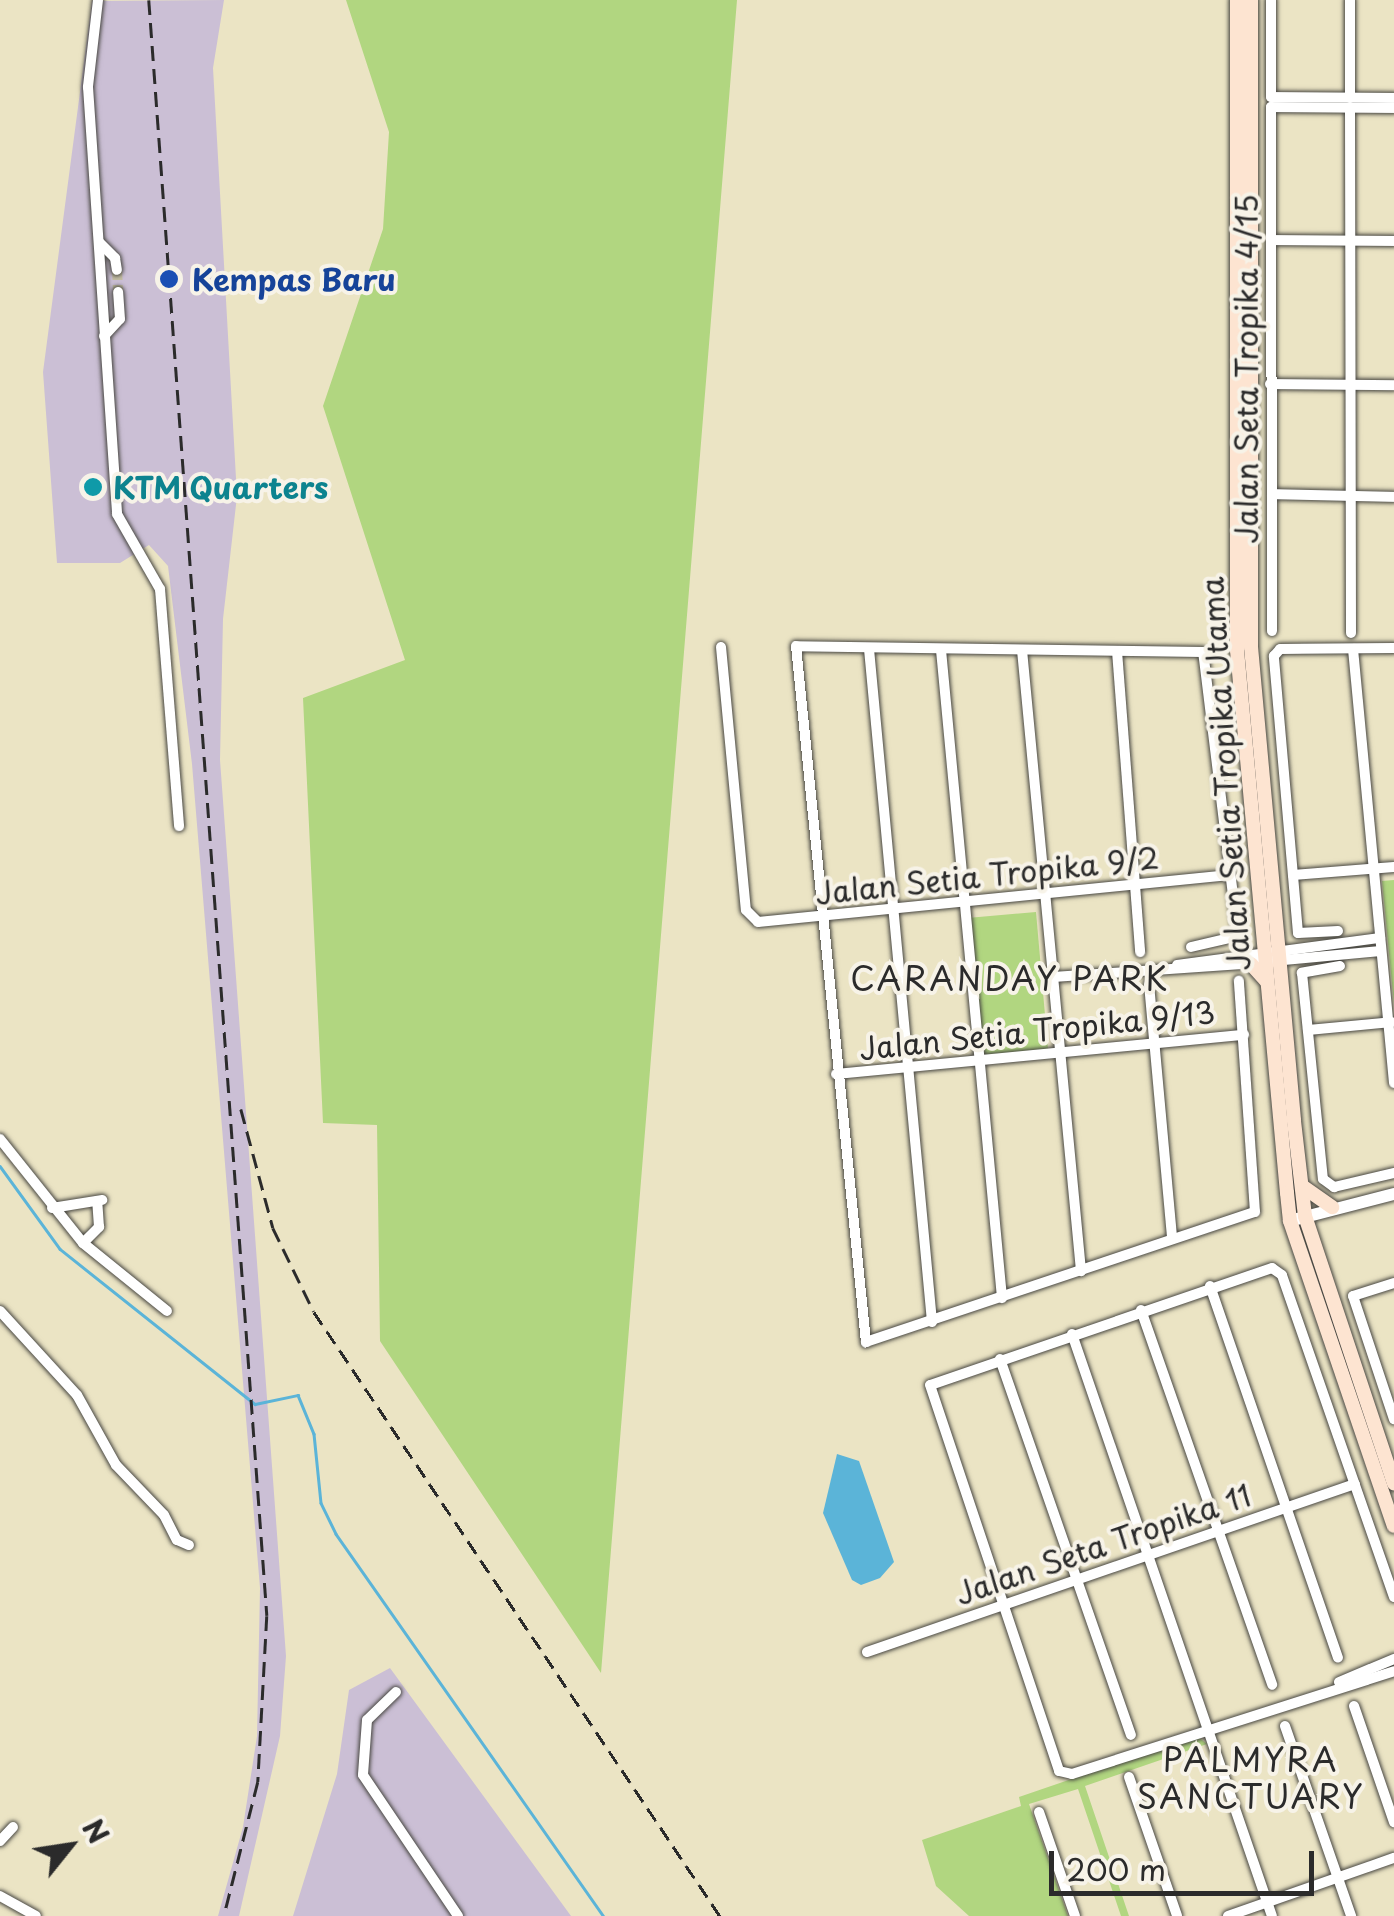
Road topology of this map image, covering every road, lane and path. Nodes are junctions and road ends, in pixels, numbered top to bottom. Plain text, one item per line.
1 (98, 0) edge
2 (1237, 0) edge
3 (1251, 0) edge
4 (1271, 0) edge
5 (1350, 0) edge
6 (1394, 98) edge
7 (1271, 102) junction
8 (1350, 103) junction
9 (1394, 108) edge
10 (1270, 240) junction
11 (1350, 241) junction
12 (1394, 241) edge
13 (98, 242) junction
14 (116, 270) tunnel mouth
15 (118, 292) tunnel mouth
16 (104, 336) junction
17 (1270, 384) junction
18 (1350, 385) junction
19 (1394, 385) edge
20 (1272, 494) junction
21 (1350, 497) junction
22 (1394, 497) edge
23 (1272, 631) dead end
24 (1351, 633) dead end
25 (721, 647) dead end
26 (1394, 648) edge
27 (869, 649) junction
28 (1353, 649) junction
29 (942, 650) junction
30 (1022, 650) junction
31 (1117, 651) junction
32 (179, 826) dead end
33 (1394, 867) edge
34 (1373, 869) junction
35 (1230, 875) junction
36 (1292, 875) junction
37 (1136, 884) junction
38 (1043, 896) junction
39 (965, 905) junction
40 (891, 911) junction
41 (819, 918) junction
42 (1338, 931) dead end
43 (1380, 938) junction
44 (1192, 946) dead end
45 (1320, 950) junction
46 (1381, 951) junction
47 (1140, 952) dead end
48 (1258, 955) junction
49 (1340, 966) dead end
50 (1053, 977) junction
51 (1238, 981) dead end
52 (1149, 984) dead end
53 (1391, 1022) edge
54 (1308, 1030) junction
55 (1244, 1035) junction
56 (1154, 1044) junction
57 (1062, 1054) junction
58 (980, 1064) junction
59 (906, 1070) junction
60 (836, 1074) junction
61 (1394, 1084) edge
62 (0, 1139) edge
63 (1394, 1173) edge
64 (1301, 1185) junction
65 (1394, 1194) edge
66 (1332, 1207) junction
67 (52, 1208) junction
68 (1297, 1218) junction
69 (1172, 1238) junction
70 (84, 1243) junction
71 (1081, 1271) junction
72 (1394, 1283) edge
73 (1210, 1286) junction
74 (1002, 1298) junction
75 (1142, 1310) junction
76 (0, 1311) edge
77 (167, 1311) dead end
78 (932, 1322) junction
79 (1072, 1334) junction
80 (1000, 1359) junction
81 (1394, 1419) edge
82 (1354, 1484) junction
83 (1394, 1484) edge
84 (1287, 1508) junction
85 (1393, 1521) edge
86 (1218, 1532) junction
87 (189, 1545) dead end
88 (1148, 1554) junction
89 (1077, 1578) junction
90 (1394, 1597) edge
91 (1000, 1604) junction
92 (867, 1652) dead end
93 (1338, 1658) dead end
94 (1393, 1664) edge
95 (1272, 1685) dead end
96 (396, 1692) dead end
97 (1354, 1706) dead end
98 (1285, 1726) dead end
99 (1208, 1729) junction
100 (1131, 1735) dead end
101 (1129, 1777) dead end
102 (1038, 1812) dead end
103 (1394, 1822) edge
104 (12, 1828) dead end
105 (0, 1842) edge
106 (1394, 1858) edge
107 (1338, 1878) junction
108 (0, 1896) edge
109 (1268, 1902) junction
110 (12, 1903) junction
111 (6, 1916) edge
112 (36, 1916) edge
113 (458, 1916) edge
114 (1075, 1916) edge
115 (1176, 1916) edge
116 (1228, 1916) edge
117 (1272, 1916) edge
118 (1351, 1916) edge

1 - 13 street
2 - 48 main road, Jalan Setia Tropika Utama
3 - 48 main road, Jalan Setia Tropika Utama
4 - 7 street, Jalan Seta Tropika 4/15
5 - 8 street
6 - 8 street
7 - 8 street
7 - 10 street, Jalan Seta Tropika 4/15
8 - 9 street
8 - 11 street
10 - 11 street
10 - 17 street, Jalan Seta Tropika 4/15
11 - 12 street
11 - 18 street
13 - 14 street
13 - 16 street
15 - 16 street
16 - 32 street
17 - 18 street
17 - 20 street, Jalan Seta Tropika 4/15
18 - 19 street
18 - 21 street
20 - 21 street
20 - 23 street, Jalan Seta Tropika 4/15
21 - 22 street
21 - 24 street
25 - 41 street, Jalan Setia Tropika 9/2
26 - 28 street
27 - 29 street
27 - 40 street
27 - 41 street
28 - 34 street
28 - 36 street
29 - 30 street
29 - 39 street
30 - 31 street
30 - 38 street
31 - 35 street
31 - 37 street
33 - 34 street
34 - 36 street
34 - 43 street
35 - 37 street, Jalan Setia Tropika 9/2
35 - 44 street
36 - 42 street
37 - 38 street, Jalan Setia Tropika 9/2
37 - 47 street
38 - 39 street, Jalan Setia Tropika 9/2
38 - 50 street
39 - 40 street, Jalan Setia Tropika 9/2
39 - 58 street
40 - 41 street, Jalan Setia Tropika 9/2
40 - 59 street
41 - 60 street
43 - 45 street
43 - 46 street
45 - 46 street
45 - 48 street
46 - 53 street
48 - 50 street
48 - 64 main road, Jalan Setia Tropika Utama
48 - 68 main road, Jalan Setia Tropika Utama
49 - 54 street
50 - 57 street
51 - 55 street
52 - 56 street
53 - 54 street
53 - 61 street
54 - 63 street
55 - 56 street, Jalan Setia Tropika 9/13
55 - 69 street
56 - 57 street, Jalan Setia Tropika 9/13
56 - 69 street
57 - 58 street, Jalan Setia Tropika 9/13
57 - 71 street
58 - 59 street, Jalan Setia Tropika 9/13
58 - 74 street
59 - 60 street, Jalan Setia Tropika 9/13
59 - 78 street
60 - 78 street
62 - 67 street
64 - 66 main road
64 - 68 main road, Jalan Setia Tropika Utama
65 - 66 street
66 - 68 street
67 - 70 street
67 - 70 street
68 - 83 main road, Jalan Setia Tropika Utama
68 - 85 main road, Jalan Setia Tropika Utama
69 - 71 street
70 - 77 street
71 - 74 street
72 - 81 street
73 - 75 street
73 - 82 street
73 - 84 street
74 - 78 street
75 - 79 street
75 - 86 street
76 - 87 street
79 - 80 street
79 - 88 street
80 - 89 street
80 - 91 street
82 - 84 street, Jalan Seta Tropika 11
82 - 90 street
84 - 86 street, Jalan Seta Tropika 11
84 - 93 street
86 - 88 street, Jalan Seta Tropika 11
86 - 95 street
88 - 89 street, Jalan Seta Tropika 11
88 - 99 street
89 - 91 street, Jalan Seta Tropika 11
89 - 100 street
91 - 92 street, Jalan Seta Tropika 11
91 - 99 street
94 - 99 street
96 - 113 street
97 - 103 street
98 - 107 street
99 - 109 street
101 - 115 street
102 - 114 street
104 - 105 street
106 - 107 street
107 - 109 street
107 - 118 street
108 - 110 street
109 - 116 street
109 - 117 street
110 - 111 street
110 - 112 street

